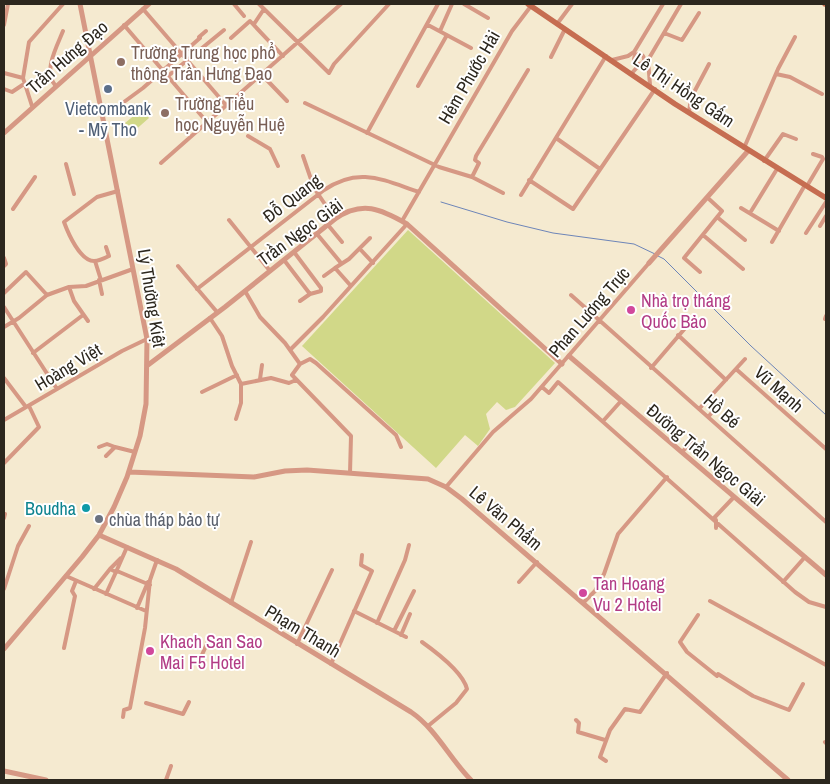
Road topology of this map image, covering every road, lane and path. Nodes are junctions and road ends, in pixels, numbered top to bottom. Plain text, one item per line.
1 (8, 4) edge
2 (63, 4) edge
3 (80, 4) edge
4 (149, 4) edge
5 (234, 4) edge
6 (259, 4) edge
7 (341, 4) edge
8 (389, 4) edge
9 (438, 4) edge
10 (452, 4) edge
11 (464, 4) edge
12 (572, 4) edge
13 (663, 4) edge
14 (681, 4) edge
15 (529, 5) edge
16 (143, 9) junction
17 (264, 9) junction
18 (699, 13) dead end
19 (244, 16) dead end
20 (488, 18) dead end
21 (254, 24) junction
22 (557, 24) junction
23 (4, 25) edge
24 (124, 25) junction
25 (428, 25) junction
26 (565, 29) junction
27 (224, 30) dead end
28 (63, 31) dead end
29 (206, 31) dead end
30 (440, 31) junction
31 (664, 33) junction
32 (446, 35) junction
33 (795, 37) dead end
34 (231, 38) dead end
35 (298, 42) junction
36 (639, 45) junction
37 (471, 48) dead end
38 (634, 52) junction
39 (91, 54) junction
40 (182, 54) junction
41 (652, 54) junction
42 (642, 55) junction
43 (283, 56) junction
44 (551, 56) dead end
45 (609, 58) junction
46 (187, 60) junction
47 (648, 60) junction
48 (638, 61) junction
49 (709, 64) dead end
50 (164, 70) junction
51 (528, 70) dead end
52 (632, 72) junction
53 (4, 73) edge
54 (261, 74) junction
55 (776, 74) junction
56 (168, 76) junction
57 (24, 78) junction
58 (24, 84) junction
59 (55, 85) junction
60 (418, 86) dead end
61 (652, 87) junction
62 (4, 89) edge
63 (822, 94) dead end
64 (287, 101) dead end
65 (305, 103) dead end
66 (225, 104) junction
67 (32, 106) junction
68 (689, 112) junction
69 (110, 113) dead end
70 (206, 121) junction
71 (4, 124) edge
72 (9, 129) junction
73 (368, 132) junction
74 (4, 133) edge
75 (248, 136) dead end
76 (556, 138) junction
77 (796, 139) dead end
78 (746, 150) junction
79 (813, 154) dead end
80 (303, 156) dead end
81 (764, 161) junction
82 (161, 163) dead end
83 (66, 164) dead end
84 (435, 165) junction
85 (278, 166) dead end
86 (777, 168) junction
87 (600, 169) junction
88 (35, 177) dead end
89 (472, 177) junction
90 (529, 180) junction
91 (806, 186) junction
92 (118, 191) junction
93 (419, 192) junction
94 (504, 193) dead end
95 (74, 194) dead end
96 (317, 195) junction
97 (521, 195) dead end
98 (709, 199) junction
99 (826, 199) edge
100 (741, 208) dead end
101 (13, 209) dead end
102 (750, 213) junction
103 (717, 216) junction
104 (826, 216) edge
105 (335, 219) junction
106 (229, 220) dead end
107 (405, 222) junction
108 (328, 225) junction
109 (820, 226) dead end
110 (779, 231) junction
111 (806, 233) dead end
112 (317, 234) junction
113 (703, 235) junction
114 (370, 238) dead end
115 (745, 240) dead end
116 (342, 242) dead end
117 (772, 242) dead end
118 (251, 246) junction
119 (106, 247) dead end
120 (360, 249) junction
121 (294, 252) junction
122 (4, 258) edge
123 (284, 260) junction
124 (95, 261) junction
125 (341, 263) junction
126 (373, 263) junction
127 (649, 263) joint
128 (4, 266) edge
129 (178, 266) dead end
130 (335, 268) junction
131 (133, 269) junction
132 (743, 270) dead end
133 (270, 271) junction
134 (700, 272) dead end
135 (324, 276) dead end
136 (100, 280) junction
137 (351, 286) junction
138 (69, 287) junction
139 (198, 289) junction
140 (245, 291) junction
141 (4, 293) edge
142 (102, 294) dead end
143 (310, 294) junction
144 (46, 295) junction
145 (571, 295) dead end
146 (300, 301) dead end
147 (4, 307) edge
148 (217, 312) junction
149 (82, 315) junction
150 (210, 318) junction
151 (693, 319) dead end
152 (88, 320) dead end
153 (13, 321) junction
154 (599, 322) junction
155 (4, 327) edge
156 (678, 335) junction
157 (147, 339) junction
158 (290, 350) junction
159 (34, 353) junction
160 (569, 356) junction
161 (745, 358) dead end
162 (300, 364) junction
163 (562, 364) junction
164 (148, 365) junction
165 (262, 365) dead end
166 (651, 368) junction
167 (736, 369) junction
168 (237, 375) junction
169 (4, 378) edge
170 (260, 379) junction
171 (296, 380) junction
172 (726, 380) junction
173 (241, 384) junction
174 (542, 387) junction
175 (57, 389) junction
176 (202, 392) dead end
177 (723, 400) dead end
178 (621, 401) junction
179 (27, 407) junction
180 (699, 410) junction
181 (708, 417) junction
182 (236, 419) dead end
183 (4, 420) edge
184 (604, 420) junction
185 (695, 438) dead end
186 (98, 447) dead end
187 (115, 447) junction
188 (401, 447) dead end
189 (826, 449) edge
190 (135, 452) junction
191 (682, 452) junction
192 (106, 456) dead end
193 (4, 463) edge
194 (129, 472) junction
195 (350, 473) junction
196 (667, 477) junction
197 (446, 487) junction
198 (734, 497) junction
199 (715, 519) junction
200 (826, 522) edge
201 (29, 526) dead end
202 (716, 528) dead end
203 (99, 535) junction
204 (251, 542) dead end
205 (409, 545) dead end
206 (127, 547) junction
207 (362, 555) dead end
208 (805, 557) junction
209 (121, 558) junction
210 (157, 560) junction
211 (537, 562) junction
212 (110, 570) junction
213 (332, 570) dead end
214 (116, 572) junction
215 (826, 575) edge
216 (66, 576) junction
217 (76, 581) junction
218 (519, 582) dead end
219 (783, 582) junction
220 (149, 583) junction
221 (4, 589) edge
222 (94, 589) junction
223 (414, 590) dead end
224 (106, 594) junction
225 (710, 601) dead end
226 (584, 602) junction
227 (231, 603) junction
228 (826, 607) edge
229 (137, 608) junction
230 (146, 611) junction
231 (354, 611) junction
232 (410, 614) dead end
233 (698, 614) dead end
234 (377, 622) junction
235 (394, 631) junction
236 (210, 637) dead end
237 (422, 642) dead end
238 (298, 644) junction
239 (4, 648) edge
240 (64, 648) dead end
241 (201, 657) dead end
242 (331, 664) junction
243 (826, 665) edge
244 (667, 673) junction
245 (803, 684) dead end
246 (189, 702) dead end
247 (146, 703) dead end
248 (123, 717) dead end
249 (576, 720) dead end
250 (428, 726) junction
251 (605, 740) junction
252 (606, 761) dead end
253 (171, 766) dead end
254 (4, 771) edge
255 (34, 779) edge
256 (46, 780) edge
257 (166, 780) edge
258 (471, 780) edge
259 (788, 780) edge

1 - 23 street
2 - 57 street
3 - 39 street, Lý Thường Kiệt
4 - 16 street, Trần Hưng Đạo
5 - 19 street
6 - 17 street
7 - 35 street
8 - 35 street
9 - 25 street
10 - 30 street
11 - 20 street
12 - 22 street
13 - 36 street
14 - 31 street
15 - 22 main road, Lê Thị Hồng Gấm
15 - 84 street, Hẻm Phước Hải
16 - 24 street, Trần Hưng Đạo
16 - 40 street
17 - 21 street
17 - 35 street
18 - 31 street
21 - 34 street
21 - 43 street
22 - 26 main road, Lê Thị Hồng Gấm
24 - 39 street, Trần Hưng Đạo
24 - 50 street
25 - 30 street
25 - 73 street
26 - 44 street
26 - 45 main road, Lê Thị Hồng Gấm
27 - 46 street
28 - 59 street
29 - 40 street
30 - 32 street
31 - 41 street
32 - 37 street
32 - 60 street
33 - 55 street
35 - 43 street
36 - 38 street
36 - 42 street
38 - 45 street
38 - 48 street
39 - 59 street, Trần Hưng Đạo
39 - 92 street, Lý Thường Kiệt
40 - 46 street
40 - 50 street
41 - 42 street
41 - 47 street
42 - 48 street
42 - 48 street
43 - 54 street
45 - 52 main road, Lê Thị Hồng Gấm
45 - 76 street
46 - 56 street
46 - 66 street
47 - 48 street
47 - 61 street
48 - 52 street
49 - 68 street
50 - 56 street
50 - 69 street
51 - 89 street
52 - 61 main road, Lê Thị Hồng Gấm
53 - 57 street
54 - 64 street
54 - 66 street
55 - 63 street
55 - 78 street
56 - 70 street
57 - 58 street
58 - 62 street
58 - 67 street
59 - 67 street, Trần Hưng Đạo
61 - 68 main road, Lê Thị Hồng Gấm
61 - 87 street
65 - 73 street
66 - 70 street
67 - 72 street, Trần Hưng Đạo
68 - 78 main road, Lê Thị Hồng Gấm
70 - 82 street
71 - 72 street
72 - 74 street, Trần Hưng Đạo
73 - 84 street
75 - 85 street
76 - 87 street
76 - 90 street
77 - 81 street
78 - 81 main road, Lê Thị Hồng Gấm
78 - 98 street, Phan Lương Trực
79 - 91 street
80 - 96 street
81 - 86 main road, Lê Thị Hồng Gấm
83 - 95 street
84 - 89 street
84 - 93 street, Hẻm Phước Hải
86 - 91 main road, Lê Thị Hồng Gấm
86 - 102 street
87 - 90 street
88 - 101 street
89 - 94 street
90 - 97 street
91 - 99 main road, Lê Thị Hồng Gấm
91 - 110 street
92 - 124 street
92 - 131 street, Lý Thường Kiệt
93 - 96 street, Đỗ Quang
93 - 107 street, Hẻm Phước Hải
96 - 105 street
96 - 118 street, Đỗ Quang
98 - 103 street
98 - 127 street, Phan Lương Trực
99 - 111 street
100 - 102 street
102 - 110 street
103 - 113 street
103 - 115 street
104 - 109 street
105 - 107 street, Trần Ngọc Giải
105 - 108 street, Trần Ngọc Giải
106 - 118 street
107 - 126 street, Hẻm Phước Hải
107 - 163 street, Trần Ngọc Giải
108 - 112 street, Trần Ngọc Giải
108 - 116 street
110 - 117 street
112 - 121 street, Trần Ngọc Giải
112 - 125 street
113 - 132 street
113 - 134 street
114 - 120 street
118 - 133 street
118 - 139 street, Đỗ Quang
119 - 124 street
120 - 125 street
120 - 126 street
121 - 123 street, Trần Ngọc Giải
121 - 143 street
122 - 128 street
123 - 133 street, Trần Ngọc Giải
123 - 143 street
124 - 136 street
125 - 130 street
126 - 137 street, Hẻm Phước Hải
127 - 154 street, Phan Lương Trực
129 - 139 street
130 - 135 street
130 - 137 street
131 - 136 street
131 - 157 street, Lý Thường Kiệt
133 - 140 street, Trần Ngọc Giải
136 - 138 street
136 - 142 street
137 - 158 street, Hẻm Phước Hải
138 - 144 street
138 - 149 street
139 - 148 street
140 - 148 street, Trần Ngọc Giải
140 - 158 street
141 - 144 street
143 - 146 street
144 - 153 street
145 - 154 street, Hồ Bé
147 - 153 street
148 - 150 street, Trần Ngọc Giải
149 - 152 street
149 - 159 street
150 - 164 street, Trần Ngọc Giải
150 - 168 street
151 - 156 street
153 - 155 street
153 - 159 street
154 - 160 street, Phan Lương Trực
154 - 166 street, Hồ Bé
156 - 166 street
156 - 172 street
157 - 164 street, Lý Thường Kiệt
157 - 175 street, Hoàng Việt
158 - 162 street
159 - 175 street
160 - 163 street, Phan Lương Trực
160 - 178 street, Đường Trần Ngọc Giải
161 - 167 street
162 - 171 street
162 - 188 street
163 - 174 street, Phan Lương Trực
164 - 190 street, Lý Thường Kiệt
165 - 170 street
166 - 180 street, Hồ Bé
167 - 172 street
167 - 189 street, Vũ Mạnh
168 - 173 street
168 - 176 street
169 - 179 street
170 - 171 street
170 - 173 street
171 - 195 street
172 - 180 street
173 - 182 street
174 - 184 street
174 - 197 street, Phan Lương Trực
175 - 179 street, Hoàng Việt
177 - 181 street
178 - 184 street
178 - 191 street, Đường Trần Ngọc Giải
179 - 183 street, Hoàng Việt
179 - 193 street
180 - 181 street, Hồ Bé
181 - 200 street, Hồ Bé
184 - 196 street
185 - 191 street
186 - 187 street
187 - 190 street
187 - 192 street
190 - 194 street, Lý Thường Kiệt
191 - 198 street, Đường Trần Ngọc Giải
194 - 195 street, Lê Văn Phẩm
194 - 203 street, Lý Thường Kiệt
195 - 197 street, Lê Văn Phẩm
196 - 199 street
196 - 226 street
197 - 211 street, Lê Văn Phẩm
198 - 199 street
198 - 208 street, Đường Trần Ngọc Giải
199 - 202 street
199 - 219 street
201 - 221 street
203 - 206 street, Phạm Thanh
203 - 216 street, Lý Thường Kiệt
204 - 227 street
205 - 234 street
206 - 209 street
206 - 210 street, Phạm Thanh
207 - 231 street
208 - 215 street, Đường Trần Ngọc Giải
208 - 219 street
209 - 212 street
209 - 214 street
210 - 220 street
210 - 227 street, Phạm Thanh
211 - 218 street
211 - 226 street, Lê Văn Phẩm
212 - 214 street
212 - 222 street
213 - 238 street
214 - 220 street
214 - 224 street
216 - 217 street
216 - 239 street, Lý Thường Kiệt
217 - 222 street
217 - 240 street
219 - 228 street
220 - 229 street
220 - 230 street
222 - 224 street
223 - 235 street
224 - 229 street
225 - 243 street
226 - 244 street, Lê Văn Phẩm
227 - 238 street, Phạm Thanh
229 - 230 street
230 - 248 street
231 - 234 street
231 - 242 street
232 - 235 street
233 - 245 street
234 - 235 street
236 - 241 street
237 - 250 street
238 - 242 street, Phạm Thanh
242 - 250 street, Phạm Thanh
244 - 251 street
244 - 259 street, Lê Văn Phẩm
246 - 247 street
249 - 251 street
250 - 258 street, Phạm Thanh
251 - 252 street
253 - 257 street
254 - 255 street
255 - 256 street

